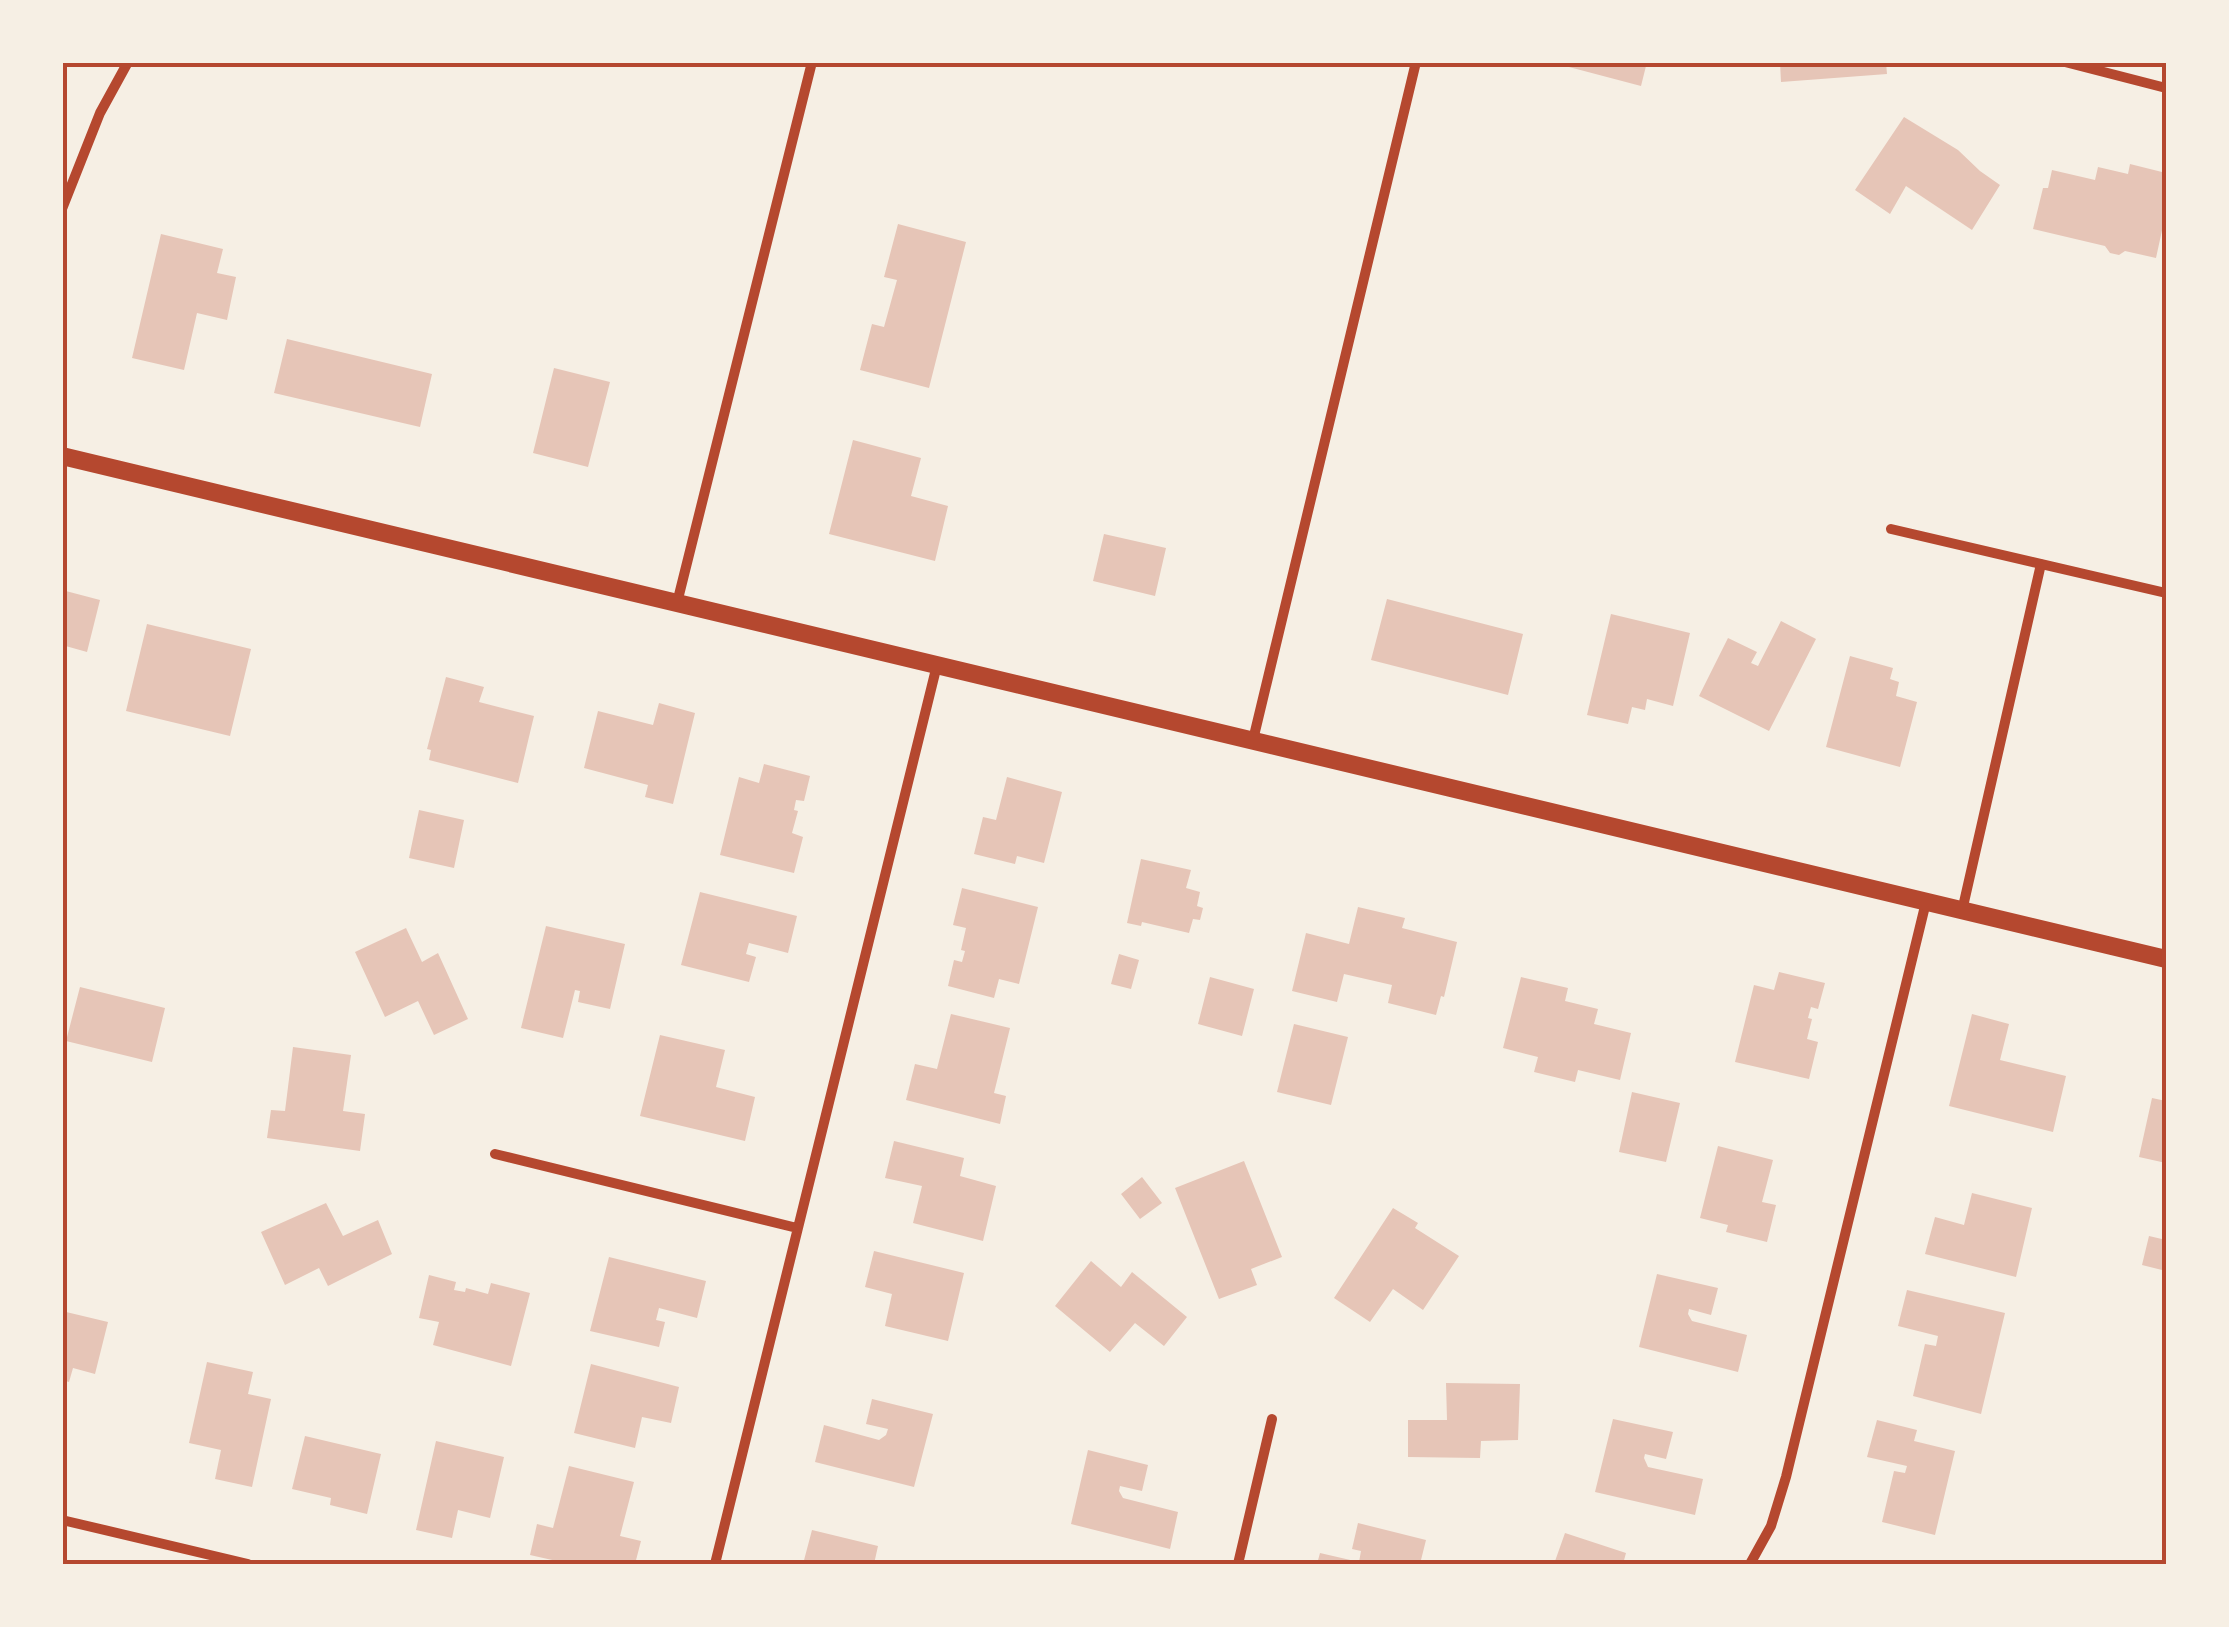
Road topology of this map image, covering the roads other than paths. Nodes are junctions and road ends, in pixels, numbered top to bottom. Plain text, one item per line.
1 (128, 62) edge
2 (812, 62) edge
3 (1416, 62) edge
4 (2066, 62) edge
5 (2166, 88) edge
6 (62, 208) edge
7 (62, 456) edge
8 (1891, 529) dead end
9 (2041, 564) junction
10 (2166, 592) edge
11 (677, 602) junction
12 (937, 665) junction
13 (1252, 740) junction
14 (1926, 902) junction
15 (1962, 911) junction
16 (2166, 960) edge
17 (495, 1154) dead end
18 (797, 1228) junction
19 (1272, 1419) dead end
20 (62, 1520) edge
21 (248, 1564) edge
22 (715, 1564) edge
23 (1238, 1564) edge
24 (1750, 1564) edge

1 - 6 street
2 - 11 street
3 - 13 street
4 - 5 street
7 - 11 street
8 - 9 street
9 - 10 street
9 - 15 street
11 - 12 street
12 - 13 street
12 - 18 street
13 - 14 street
14 - 15 street
14 - 24 street
15 - 16 street
17 - 18 street
18 - 22 street
19 - 23 street
20 - 21 street

